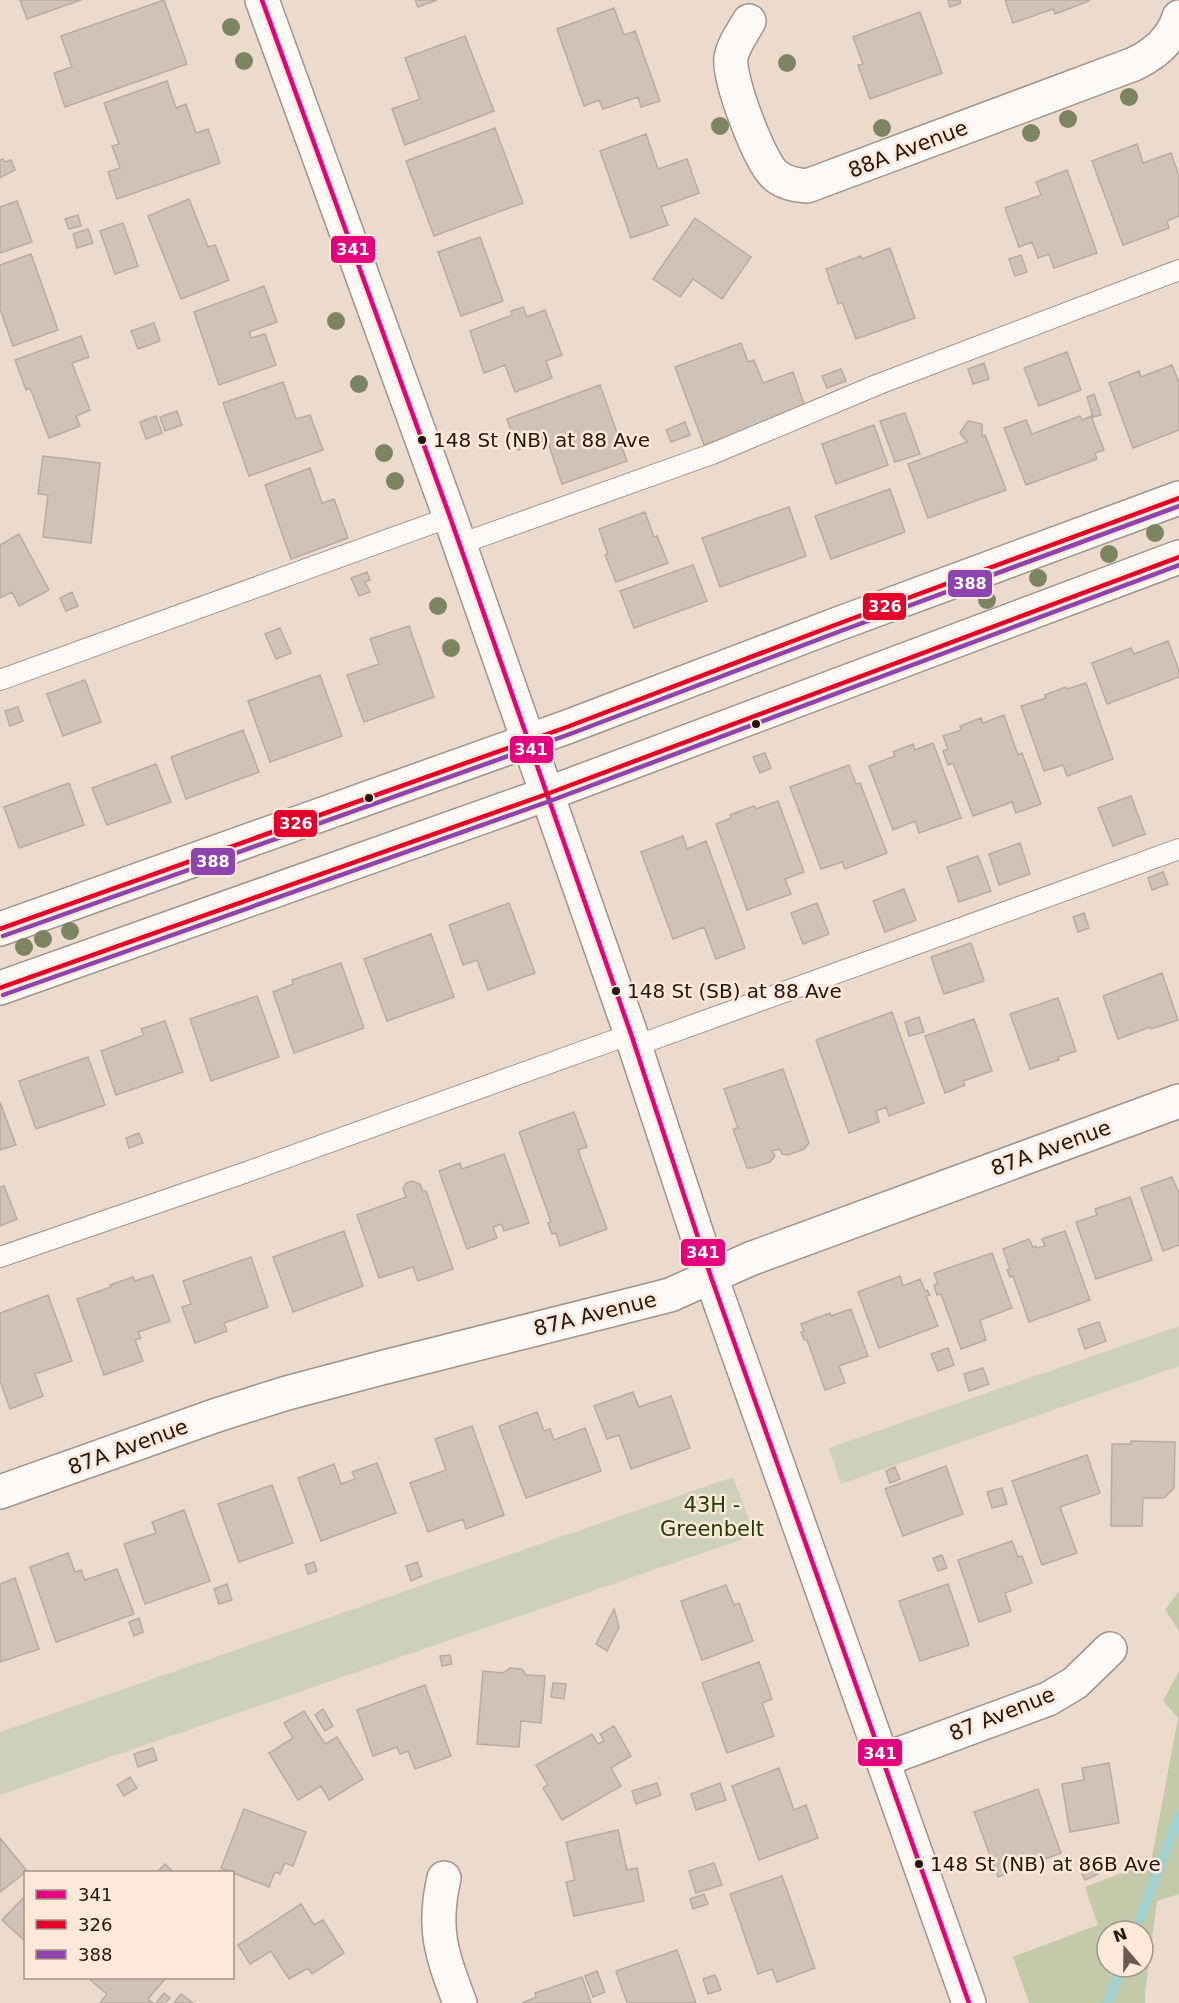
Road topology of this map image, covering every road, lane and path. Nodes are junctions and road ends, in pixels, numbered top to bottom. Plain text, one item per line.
1 (262, 0) edge
2 (1179, 17) edge
3 (749, 21) dead end
4 (1179, 270) edge
5 (1179, 498) edge
6 (455, 530) junction
7 (1179, 557) edge
8 (0, 680) edge
9 (528, 741) junction
10 (547, 794) junction
11 (1179, 849) edge
12 (0, 929) edge
13 (0, 988) edge
14 (633, 1040) junction
15 (1179, 1101) edge
16 (0, 1257) edge
17 (711, 1277) junction
18 (0, 1492) edge
19 (1110, 1649) dead end
20 (883, 1760) junction
21 (444, 1878) dead end
22 (967, 2002) edge
23 (460, 2003) edge

1 - 6 street
2 - 3 street, 88A Avenue
4 - 6 lane
5 - 9 street
6 - 8 lane
6 - 9 street
7 - 10 street
9 - 10 street
9 - 12 street
10 - 13 street
10 - 14 street
11 - 14 lane
14 - 16 lane
14 - 17 street
15 - 17 street, 87A Avenue
17 - 18 street, 87A Avenue
17 - 20 street
19 - 20 street, 87 Avenue
20 - 22 street
21 - 23 street

